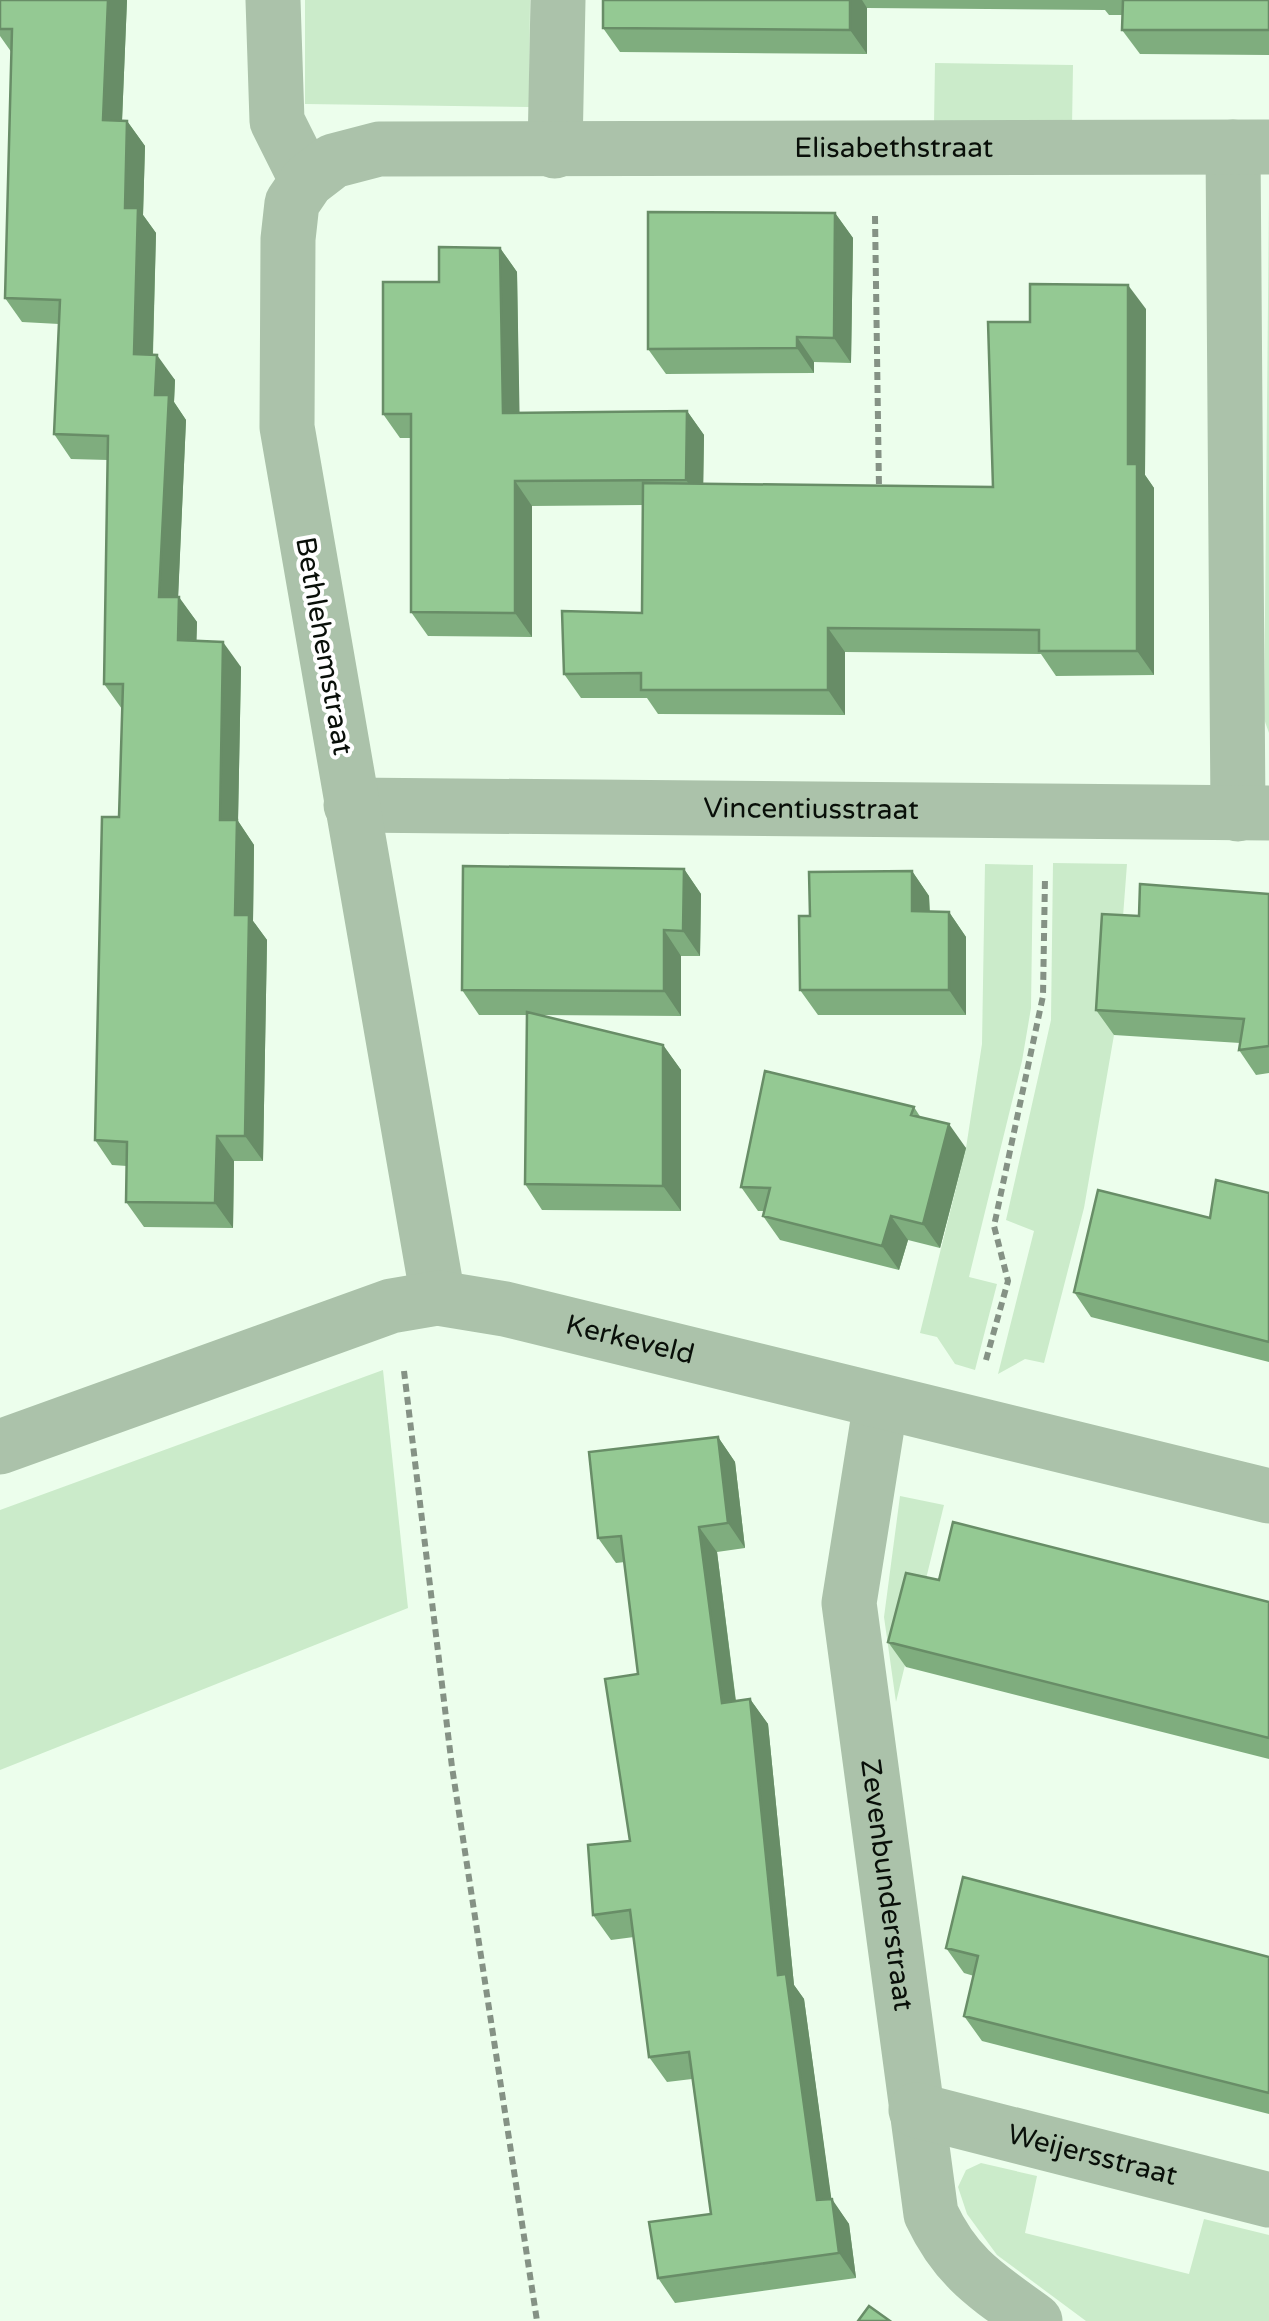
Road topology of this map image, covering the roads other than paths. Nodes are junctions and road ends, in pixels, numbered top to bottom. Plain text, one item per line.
1 (273, 0) edge
2 (558, 0) edge
3 (1251, 147) edge
4 (554, 151) junction
5 (307, 181) junction
6 (351, 805) junction
7 (1254, 813) edge
8 (414, 1302) junction
9 (881, 1402) junction
10 (0, 1447) edge
11 (1269, 1496) edge
12 (916, 2110) junction
13 (1269, 2200) edge
14 (1035, 2321) edge

1 - 5 street
2 - 4 street
3 - 4 street, Elisabethstraat
3 - 7 street, Elisabethstraat
4 - 5 street, Elisabethstraat
5 - 6 street, Bethlehemstraat
6 - 7 street, Vincentiusstraat
6 - 8 street, Bethlehemstraat
8 - 9 street, Kerkeveld
8 - 10 street, Kerkeveld
9 - 11 street, Kerkeveld
9 - 12 street, Zevenbunderstraat
12 - 13 street, Weijersstraat
12 - 14 street, Zevenbunderstraat

